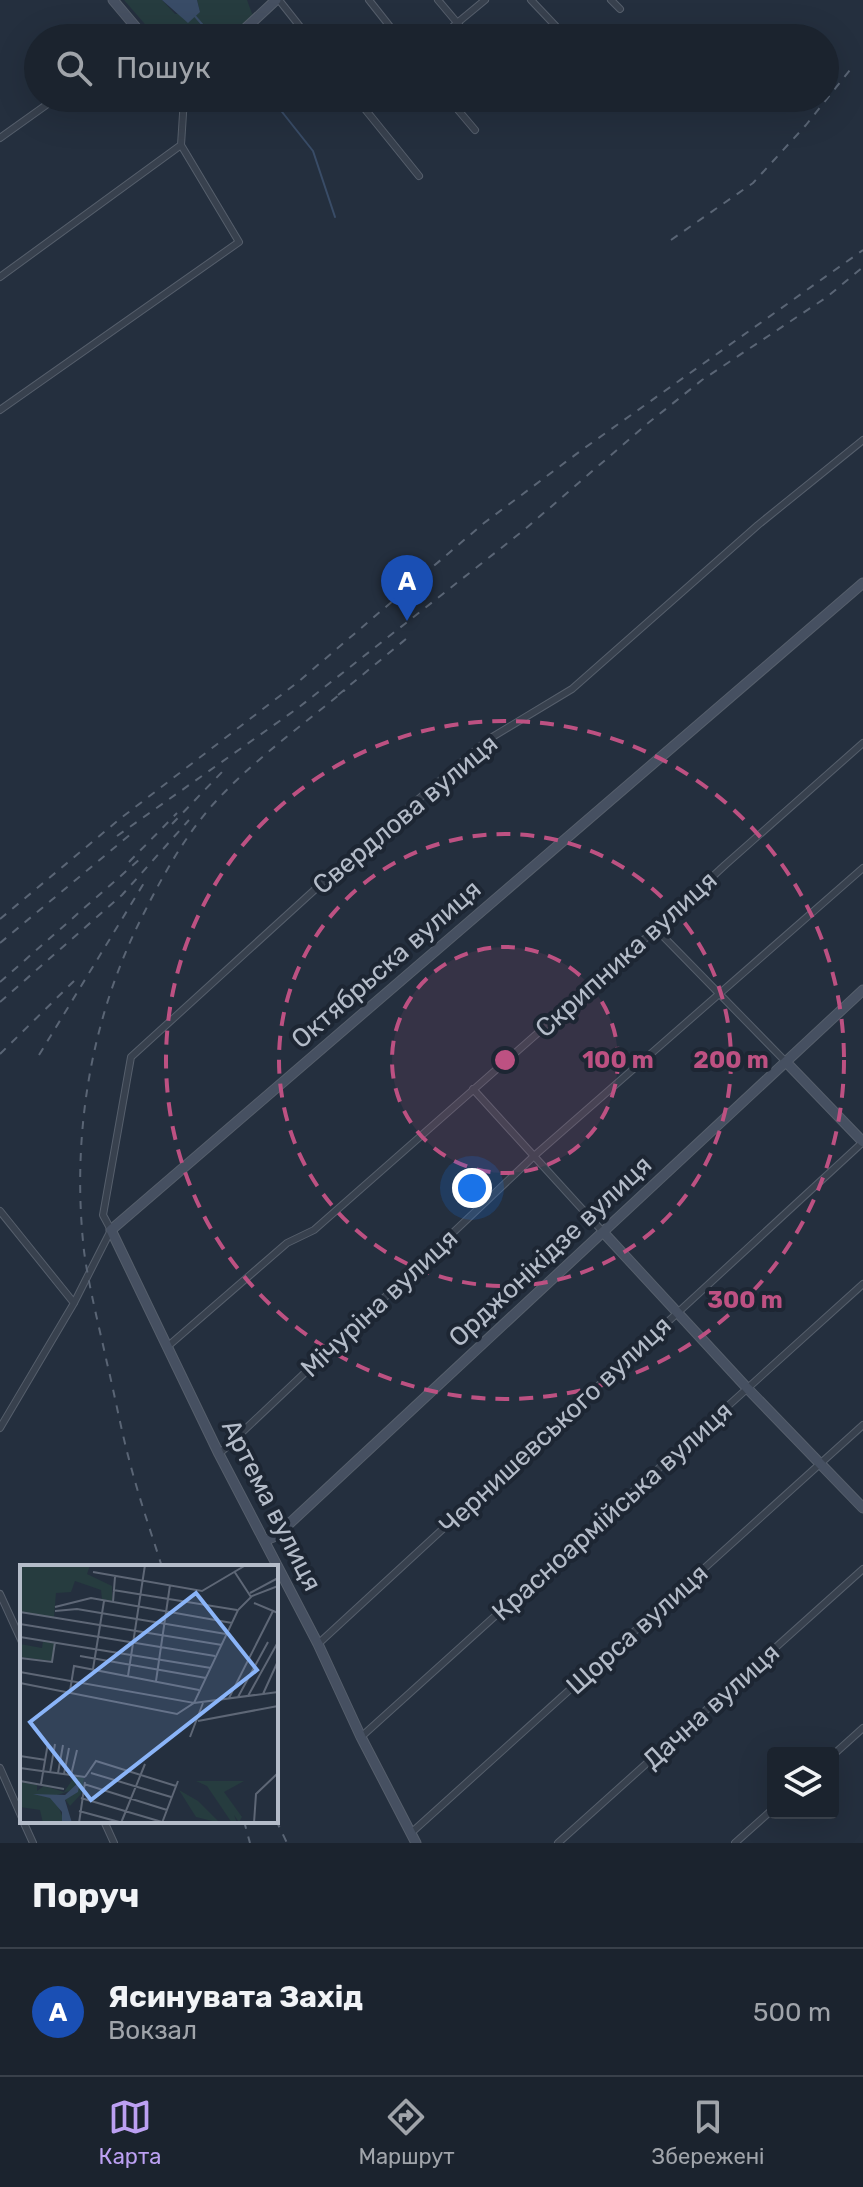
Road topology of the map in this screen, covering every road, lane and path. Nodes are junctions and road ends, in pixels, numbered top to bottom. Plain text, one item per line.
1 (113, 0) edge
2 (278, 0) edge
3 (369, 0) edge
4 (438, 0) edge
5 (485, 0) edge
6 (531, 0) edge
7 (611, 0) edge
8 (620, 9) dead end
9 (457, 23) joint
10 (132, 24) edge
11 (251, 24) edge
12 (298, 24) edge
13 (388, 24) edge
14 (554, 24) edge
15 (36, 112) edge
16 (183, 112) edge
17 (369, 112) edge
18 (460, 112) edge
19 (475, 130) dead end
20 (0, 138) edge
21 (181, 145) junction
22 (419, 176) dead end
23 (0, 277) edge
24 (0, 410) edge
25 (863, 440) edge
26 (863, 583) edge
27 (863, 743) edge
28 (863, 868) edge
29 (656, 929) junction
30 (863, 990) edge
31 (718, 995) junction
32 (786, 1062) junction
33 (473, 1089) junction
34 (863, 1142) edge
35 (534, 1156) junction
36 (0, 1211) edge
37 (111, 1230) junction
38 (603, 1232) junction
39 (863, 1284) edge
40 (74, 1303) junction
41 (678, 1313) junction
42 (167, 1347) junction
43 (748, 1389) junction
44 (863, 1425) edge
45 (0, 1428) edge
46 (219, 1454) junction
47 (819, 1464) junction
48 (863, 1508) edge
49 (266, 1540) junction
50 (863, 1569) edge
51 (0, 1594) edge
52 (20, 1638) edge
53 (318, 1644) junction
54 (863, 1728) edge
55 (361, 1737) junction
56 (839, 1750) edge
57 (0, 1768) edge
58 (20, 1813) edge
59 (767, 1814) edge
60 (24, 1823) edge
61 (105, 1823) edge
62 (411, 1833) junction
63 (33, 1843) edge
64 (114, 1843) edge
65 (416, 1843) edge
66 (558, 1843) edge
67 (735, 1843) edge

1 - 10 main road
2 - 11 main road
2 - 12 street
3 - 13 street
4 - 9 street
5 - 9 street
6 - 14 street
7 - 8 street
15 - 20 street
16 - 21 street
17 - 22 street
18 - 19 street
21 - 23 street
21 - 24 street
25 - 37 street, Свердлова вулиця
26 - 37 main road, Октябрьска вулиця
27 - 29 street, Скрипника вулиця
28 - 31 street, Мічуріна вулиця
29 - 31 street
29 - 33 street, Скрипника вулиця
30 - 32 main road, Орджонікідзе вулиця
31 - 32 street
31 - 35 street, Мічуріна вулиця
32 - 34 main road
32 - 38 main road, Орджонікідзе вулиця
33 - 35 street
33 - 42 street, Скрипника вулиця
34 - 41 street, Чернишевського вулиця
35 - 38 street
35 - 46 street, Мічуріна вулиця
36 - 40 street
37 - 40 street, Октябрьска вулиця
37 - 42 main road, Артема вулиця
38 - 41 main road
38 - 49 main road, Орджонікідзе вулиця
39 - 43 street, Красноармійська вулиця
40 - 45 street, Октябрьска вулиця
41 - 43 main road
41 - 53 street, Чернишевського вулиця
42 - 46 main road, Артема вулиця
43 - 47 main road
43 - 55 street, Красноармійська вулиця
44 - 47 street, Щорса вулиця
46 - 49 main road, Артема вулиця
47 - 48 main road
47 - 62 street, Щорса вулиця
49 - 53 main road, Артема вулиця
50 - 66 street, Дачна вулиця
51 - 52 street
53 - 55 main road, Артема вулиця
54 - 56 street
55 - 62 main road, Артема вулиця
57 - 58 street
59 - 67 street
60 - 63 street
61 - 64 street
62 - 65 main road, Артема вулиця

